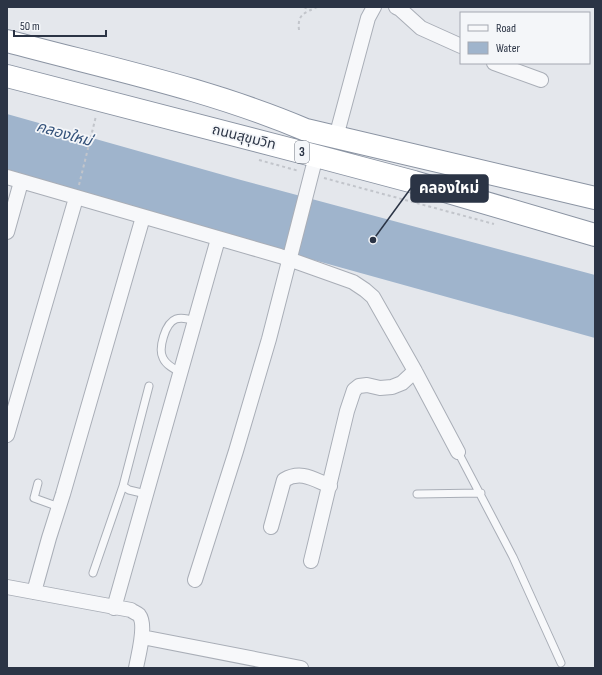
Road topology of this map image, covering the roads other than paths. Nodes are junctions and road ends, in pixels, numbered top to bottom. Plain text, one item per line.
1 (374, 7) edge
2 (396, 7) edge
3 (7, 41) edge
4 (460, 46) edge
5 (497, 64) edge
6 (7, 76) edge
7 (541, 80) dead end
8 (336, 137) junction
9 (316, 156) junction
10 (7, 178) edge
11 (21, 182) junction
12 (76, 198) junction
13 (595, 198) edge
14 (144, 217) junction
15 (7, 232) edge
16 (595, 235) edge
17 (218, 239) junction
18 (290, 258) junction
19 (195, 321) junction
20 (415, 371) junction
21 (180, 372) junction
22 (149, 386) dead end
23 (7, 435) edge
24 (458, 452) joint
25 (38, 483) dead end
26 (123, 486) junction
27 (330, 486) junction
28 (481, 493) junction
29 (146, 494) junction
30 (417, 494) dead end
31 (59, 507) junction
32 (271, 527) dead end
33 (311, 561) dead end
34 (93, 573) dead end
35 (195, 580) dead end
36 (7, 587) edge
37 (34, 592) junction
38 (114, 608) junction
39 (142, 637) junction
40 (561, 662) dead end
41 (136, 668) edge
42 (301, 668) edge

1 - 8 street
2 - 4 street
3 - 8 highway, ถนนสุขุมวิท / 3
5 - 7 street
6 - 9 highway, ถนนสุขุมวิท / 3
8 - 13 highway, ถนนสุขุมวิท / 3
9 - 16 highway, ถนนสุขุมวิท / 3
9 - 18 street
10 - 11 street
11 - 12 street
11 - 15 street
12 - 14 street
12 - 23 street
14 - 17 street
14 - 31 street
17 - 18 street
17 - 19 street
18 - 20 street
18 - 35 street
19 - 21 street
19 - 21 lane
20 - 24 street
20 - 27 street
21 - 29 street
22 - 26 lane
24 - 28 lane
25 - 31 lane
26 - 29 lane
26 - 34 lane
27 - 32 street
27 - 33 street
28 - 30 lane
28 - 40 lane
29 - 38 street
31 - 37 street
36 - 37 street
37 - 38 street
38 - 39 street
39 - 41 street
39 - 42 street

